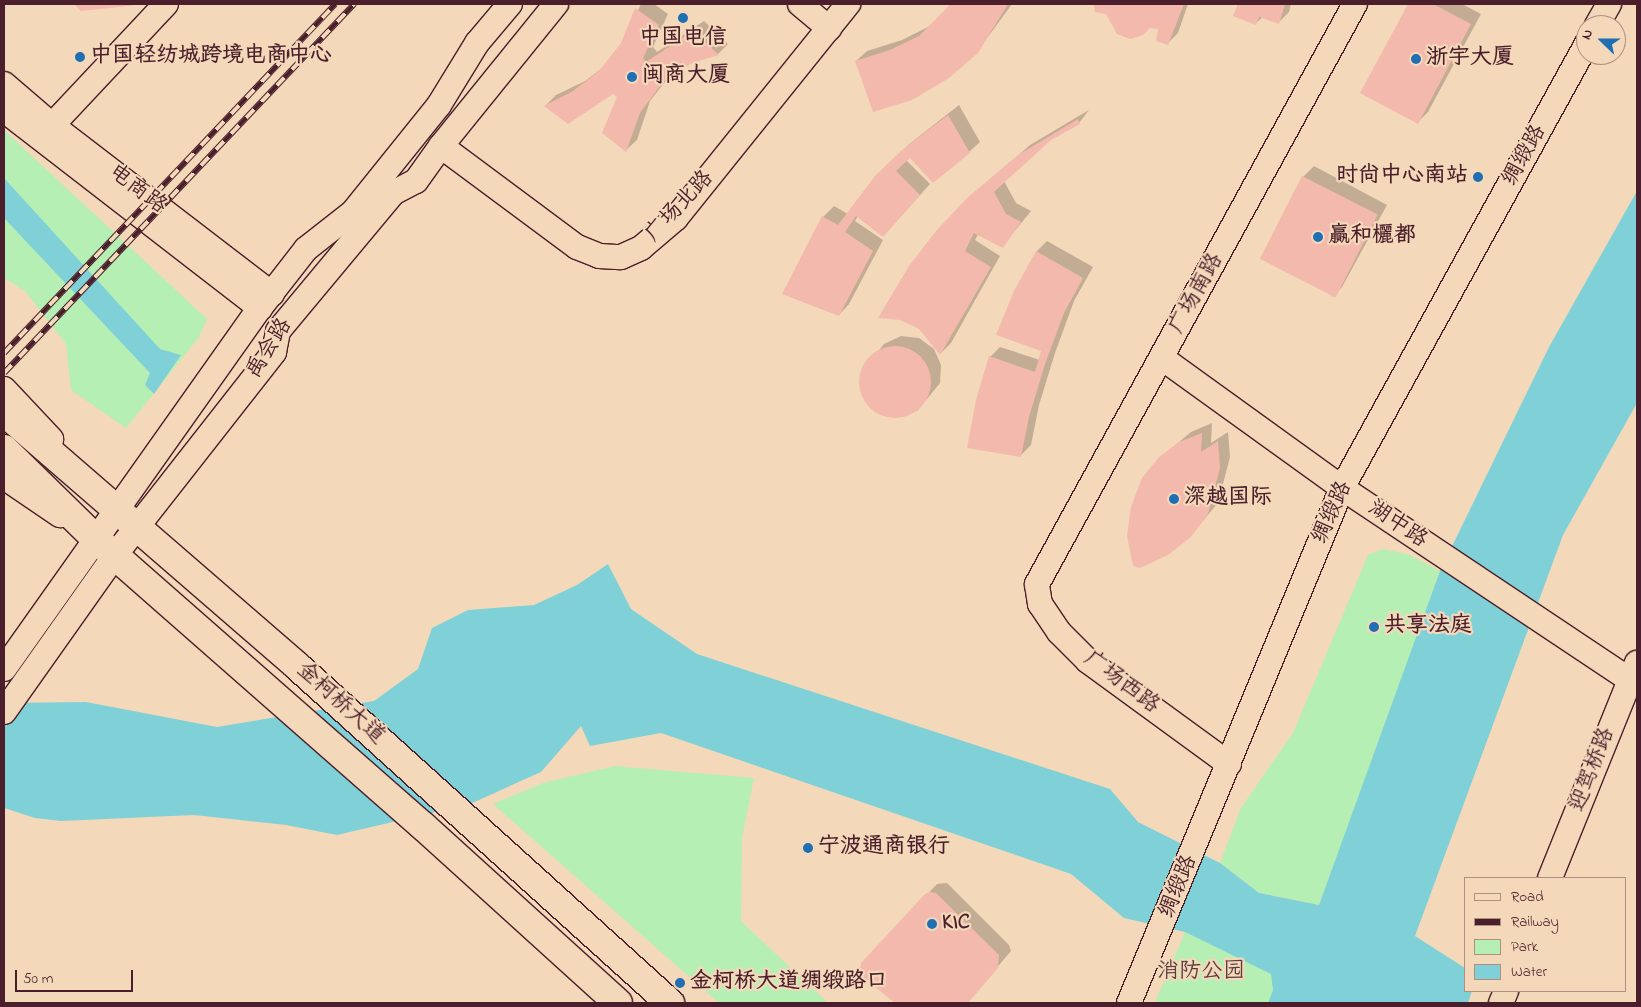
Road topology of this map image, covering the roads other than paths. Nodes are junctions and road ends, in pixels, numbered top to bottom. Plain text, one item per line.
1 (166, 4) edge
2 (510, 4) edge
3 (556, 4) edge
4 (800, 4) edge
5 (848, 4) edge
6 (1355, 4) edge
7 (1609, 4) edge
8 (1603, 15) edge
9 (829, 28) junction
10 (1576, 64) edge
11 (4, 84) edge
12 (4, 110) edge
13 (46, 132) junction
14 (441, 146) junction
15 (266, 301) junction
16 (1162, 358) junction
17 (4, 389) edge
18 (4, 412) edge
19 (4, 449) edge
20 (4, 477) edge
21 (1342, 488) junction
22 (128, 517) junction
23 (105, 547) junction
24 (1037, 584) joint
25 (4, 669) edge
26 (1634, 676) edge
27 (4, 712) edge
28 (1229, 764) junction
29 (1550, 877) edge
30 (618, 1003) edge
31 (670, 1003) edge
32 (1129, 1003) edge

1 - 13 street
2 - 15 street, 禹会路
3 - 14 street, 禹会路
4 - 9 street
5 - 9 street, 广场北路
6 - 16 street, 广场南路
7 - 8 street
9 - 14 street, 广场北路
10 - 21 street, 绸缎路
11 - 13 street, 电商路
12 - 13 street, 电商路
13 - 15 street, 电商路
14 - 22 street, 禹会路
15 - 22 street, 禹会路
16 - 21 street, 湖中路
16 - 24 street, 广场南路
17 - 22 street
18 - 22 main road, 金柯桥大道
19 - 23 main road, 金柯桥大道
20 - 23 street
21 - 26 street, 湖中路
21 - 28 street, 绸缎路
22 - 23 street, 禹会路
22 - 31 main road, 金柯桥大道
23 - 25 street, 禹会路
23 - 27 street, 禹会路
23 - 30 main road, 金柯桥大道
24 - 28 street, 广场西路
26 - 29 street, 迎驾桥路
28 - 32 street, 绸缎路

